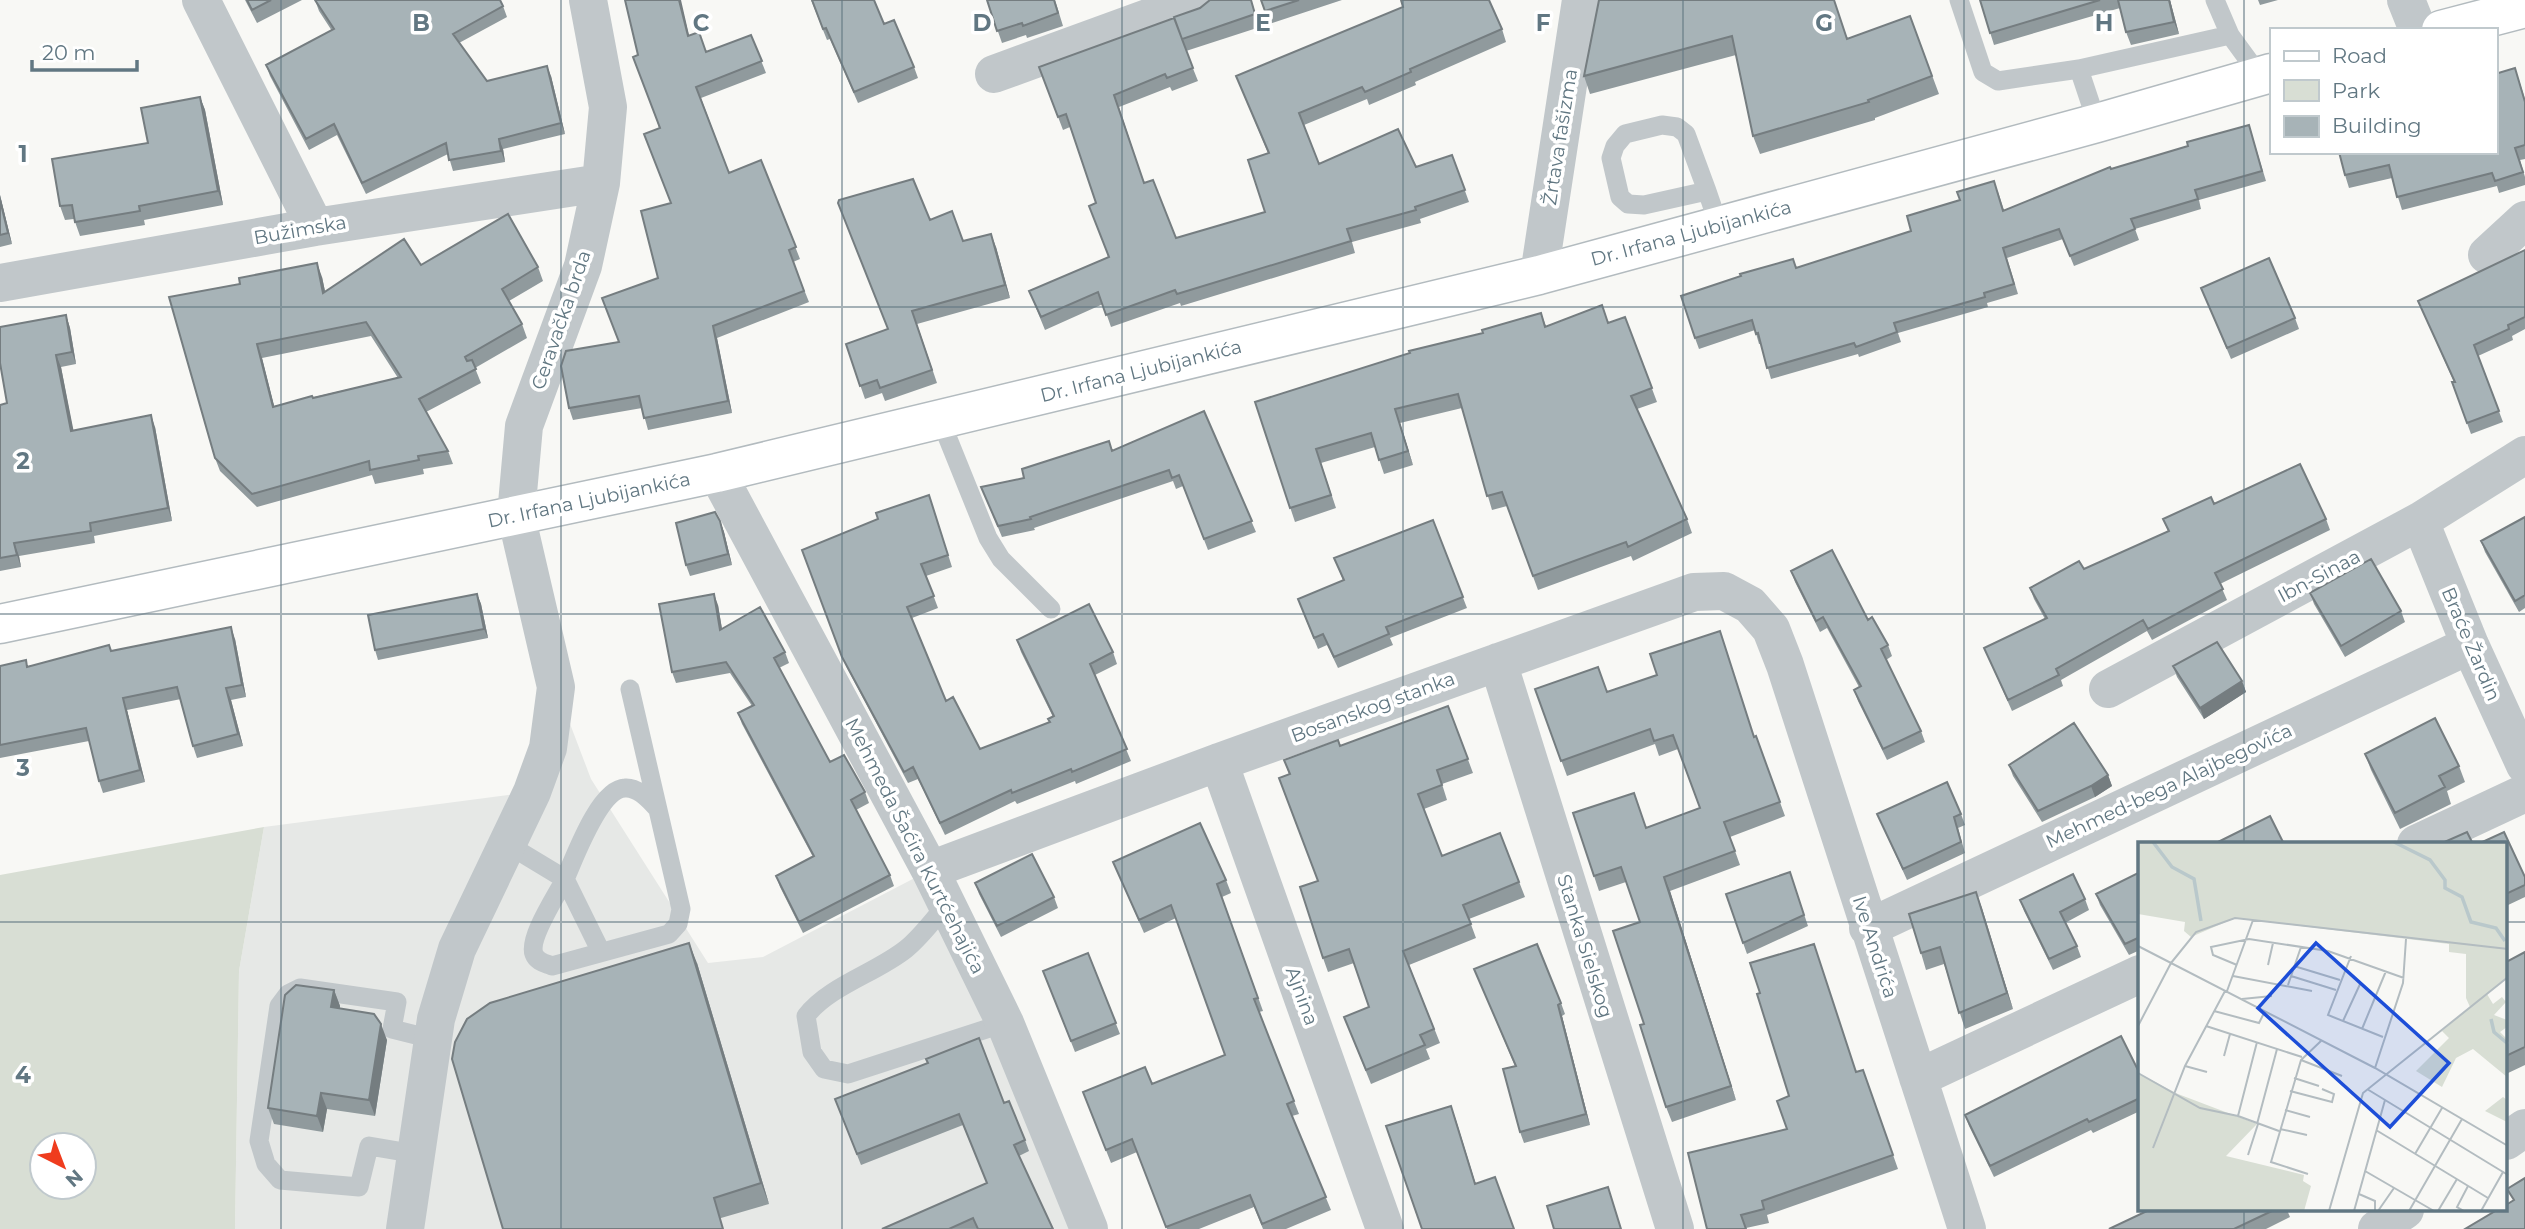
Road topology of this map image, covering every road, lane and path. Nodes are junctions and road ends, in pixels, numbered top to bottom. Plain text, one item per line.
1 (201, 0) edge
2 (588, 0) edge
3 (1197, 0) edge
4 (1581, 0) edge
5 (1959, 0) edge
6 (2215, 0) edge
7 (2406, 0) edge
8 (2525, 8) edge
9 (2417, 28) edge
10 (2449, 28) edge
11 (2230, 35) junction
12 (2079, 69) junction
13 (993, 74) dead end
14 (2266, 74) edge
15 (2097, 123) junction
16 (601, 183) junction
17 (1713, 208) junction
18 (2525, 220) edge
19 (315, 227) junction
20 (2487, 255) dead end
21 (1539, 275) junction
22 (0, 284) edge
23 (940, 419) junction
24 (2525, 455) edge
25 (718, 473) junction
26 (516, 515) junction
27 (2420, 521) junction
28 (1051, 609) dead end
29 (0, 624) edge
30 (2470, 645) junction
31 (1498, 662) junction
32 (1786, 665) joint
33 (629, 689) dead end
34 (2108, 689) dead end
35 (1219, 762) junction
36 (2525, 765) edge
37 (2525, 793) edge
38 (657, 808) junction
39 (2420, 842) edge
40 (507, 844) junction
41 (930, 870) junction
42 (565, 879) junction
43 (947, 904) junction
44 (1868, 928) junction
45 (601, 952) junction
46 (2138, 975) edge
47 (1005, 1023) junction
48 (432, 1039) junction
49 (1918, 1078) junction
50 (2525, 1128) edge
51 (2508, 1140) edge
52 (416, 1154) junction
53 (2402, 1212) edge
54 (405, 1229) edge
55 (1089, 1229) edge
56 (1385, 1229) edge
57 (1675, 1229) edge
58 (1967, 1229) edge
59 (2377, 1229) edge

1 - 19 street
2 - 16 street, Ceravačka brda
3 - 13 street
4 - 21 street, Žrtava fašizma
5 - 12 lane
6 - 11 lane
7 - 9 street
8 - 10 main road
11 - 12 lane
11 - 14 lane
12 - 15 lane
14 - 15 main road, Dr. Irfana Ljubijankića
15 - 17 main road, Dr. Irfana Ljubijankića
16 - 19 street, Bužimska
16 - 26 street, Ceravačka brda
17 - 17 lane
17 - 21 main road, Dr. Irfana Ljubijankića
18 - 20 street
19 - 22 street, Bužimska
21 - 23 main road, Dr. Irfana Ljubijankića
23 - 25 main road, Dr. Irfana Ljubijankića
23 - 28 lane
24 - 27 street, Ibn-Sinaa
25 - 26 main road, Dr. Irfana Ljubijankića
25 - 41 street, Mehmeda Šaćira Kurtćehajića
26 - 29 main road, Dr. Irfana Ljubijankića
26 - 40 street, Ceravačka brda
27 - 30 street, Braće Žardin
27 - 34 street, Ibn-Sinaa
30 - 36 street, Braće Žardin
30 - 44 street, Mehmed-bega Alajbegovića
31 - 32 street, Bosanskog stanka
31 - 35 street, Bosanskog stanka
31 - 57 street, Stanka Sielskog
32 - 44 street, Ive Andrića
33 - 38 lane
35 - 41 street, Bosanskog stanka
35 - 56 street, Ajnina
37 - 39 street
38 - 42 lane
38 - 45 lane
40 - 42 lane
40 - 48 street, Ceravačka brda
41 - 43 street, Mehmeda Šaćira Kurtćehajića
42 - 45 lane
42 - 45 lane
43 - 47 street, Mehmeda Šaćira Kurtćehajića
43 - 47 lane
44 - 49 street, Ive Andrića
46 - 49 street
47 - 55 street, Mehmeda Šaćira Kurtćehajića
48 - 52 street, Ceravačka brda
48 - 52 lane
49 - 58 street, Ive Andrića
50 - 51 street
52 - 54 street, Ceravačka brda
53 - 59 street

